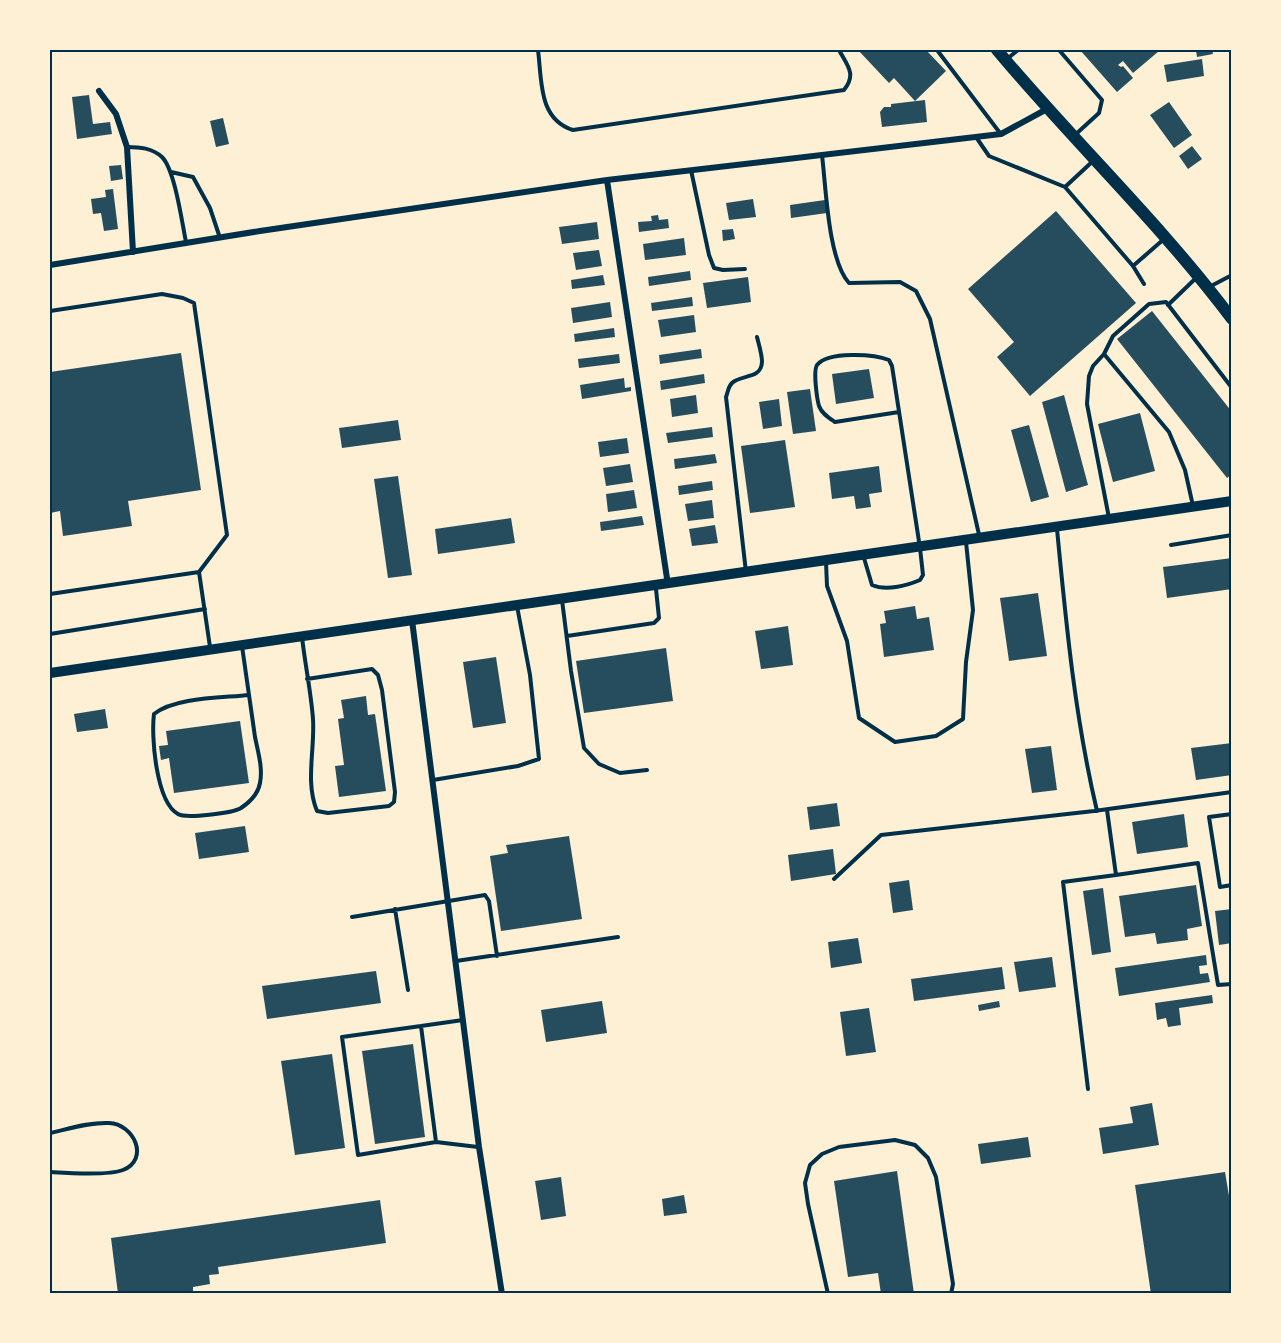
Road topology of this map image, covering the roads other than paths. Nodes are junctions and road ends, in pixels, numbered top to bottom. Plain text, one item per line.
1 (538, 50) edge
2 (839, 50) edge
3 (937, 50) edge
4 (997, 50) edge
5 (1018, 50) edge
6 (1059, 50) edge
7 (1006, 60) junction
8 (99, 91) dead end
9 (1047, 109) junction
10 (1000, 134) junction
11 (975, 137) junction
12 (1073, 137) junction
13 (127, 147) junction
14 (822, 155) junction
15 (1095, 160) junction
16 (691, 170) junction
17 (171, 172) junction
18 (608, 180) junction
19 (1065, 187) junction
20 (220, 238) junction
21 (1166, 238) junction
22 (187, 243) junction
23 (133, 252) junction
24 (50, 266) edge
25 (1133, 266) junction
26 (745, 269) dead end
27 (1232, 275) edge
28 (1198, 276) junction
29 (1144, 284) dead end
30 (1208, 288) junction
31 (1168, 305) junction
32 (50, 311) edge
33 (1232, 319) edge
34 (758, 337) dead end
35 (1104, 354) junction
36 (1232, 388) edge
37 (899, 412) junction
38 (1232, 501) edge
39 (1193, 507) junction
40 (1110, 520) junction
41 (1057, 528) junction
42 (1232, 535) edge
43 (980, 539) junction
44 (966, 541) junction
45 (1171, 544) dead end
46 (920, 548) junction
47 (864, 556) junction
48 (826, 562) junction
49 (199, 572) junction
50 (747, 573) junction
51 (668, 585) junction
52 (656, 586) junction
53 (50, 594) edge
54 (562, 599) junction
55 (517, 606) junction
56 (205, 609) junction
57 (412, 620) junction
58 (50, 633) edge
59 (301, 636) junction
60 (567, 636) junction
61 (242, 645) junction
62 (210, 650) junction
63 (50, 673) edge
64 (307, 679) junction
65 (249, 695) junction
66 (647, 770) dead end
67 (432, 780) junction
68 (1232, 792) edge
69 (1107, 810) junction
70 (1097, 811) junction
71 (1232, 814) edge
72 (1116, 875) junction
73 (834, 879) dead end
74 (1232, 885) edge
75 (448, 900) junction
76 (395, 909) junction
77 (352, 916) dead end
78 (618, 937) dead end
79 (496, 956) junction
80 (456, 962) junction
81 (1232, 984) edge
82 (408, 990) dead end
83 (463, 1020) junction
84 (421, 1026) junction
85 (1088, 1089) dead end
86 (50, 1132) edge
87 (436, 1142) junction
88 (479, 1147) junction
89 (50, 1172) edge
90 (502, 1293) edge
91 (828, 1293) edge
92 (951, 1293) edge

1 - 2 lane
3 - 10 lane
4 - 7 main road
5 - 7 lane
6 - 12 lane
7 - 9 main road
8 - 13 street
9 - 10 street
9 - 12 main road
10 - 11 street
11 - 14 street
11 - 19 lane
12 - 15 main road
13 - 17 lane
13 - 23 street
14 - 16 street
14 - 43 lane
15 - 19 lane
15 - 21 main road
16 - 18 street
16 - 26 lane
17 - 20 lane
17 - 22 lane
18 - 20 street
18 - 51 street
19 - 25 lane
20 - 22 street
21 - 25 lane
21 - 28 main road
22 - 23 street
23 - 24 street
25 - 29 lane
27 - 30 lane
28 - 30 main road
28 - 31 lane
30 - 33 main road
31 - 35 lane
31 - 36 lane
32 - 49 lane
34 - 50 lane
35 - 39 lane
35 - 40 lane
37 - 37 lane
37 - 46 lane
38 - 39 street
39 - 40 street
40 - 41 street
41 - 43 street
41 - 70 lane
42 - 45 lane
43 - 44 street
44 - 46 street
44 - 48 lane
46 - 47 street
46 - 47 lane
47 - 48 street
48 - 50 street
49 - 53 lane
49 - 56 lane
50 - 51 street
51 - 52 street
52 - 54 street
52 - 60 lane
54 - 55 street
54 - 60 lane
55 - 57 street
55 - 67 lane
56 - 58 lane
56 - 62 lane
57 - 59 street
57 - 67 street
59 - 61 street
59 - 64 lane
60 - 66 lane
61 - 62 street
61 - 65 lane
62 - 63 street
64 - 64 lane
65 - 65 lane
67 - 75 street
68 - 69 lane
69 - 70 lane
69 - 72 lane
70 - 73 lane
71 - 74 lane
72 - 81 lane
72 - 85 lane
75 - 76 lane
75 - 79 lane
75 - 80 street
76 - 77 lane
76 - 82 lane
78 - 79 lane
79 - 80 lane
80 - 83 street
83 - 84 lane
83 - 88 street
84 - 87 lane
84 - 87 lane
86 - 89 lane
87 - 88 lane
88 - 90 street
91 - 92 lane

